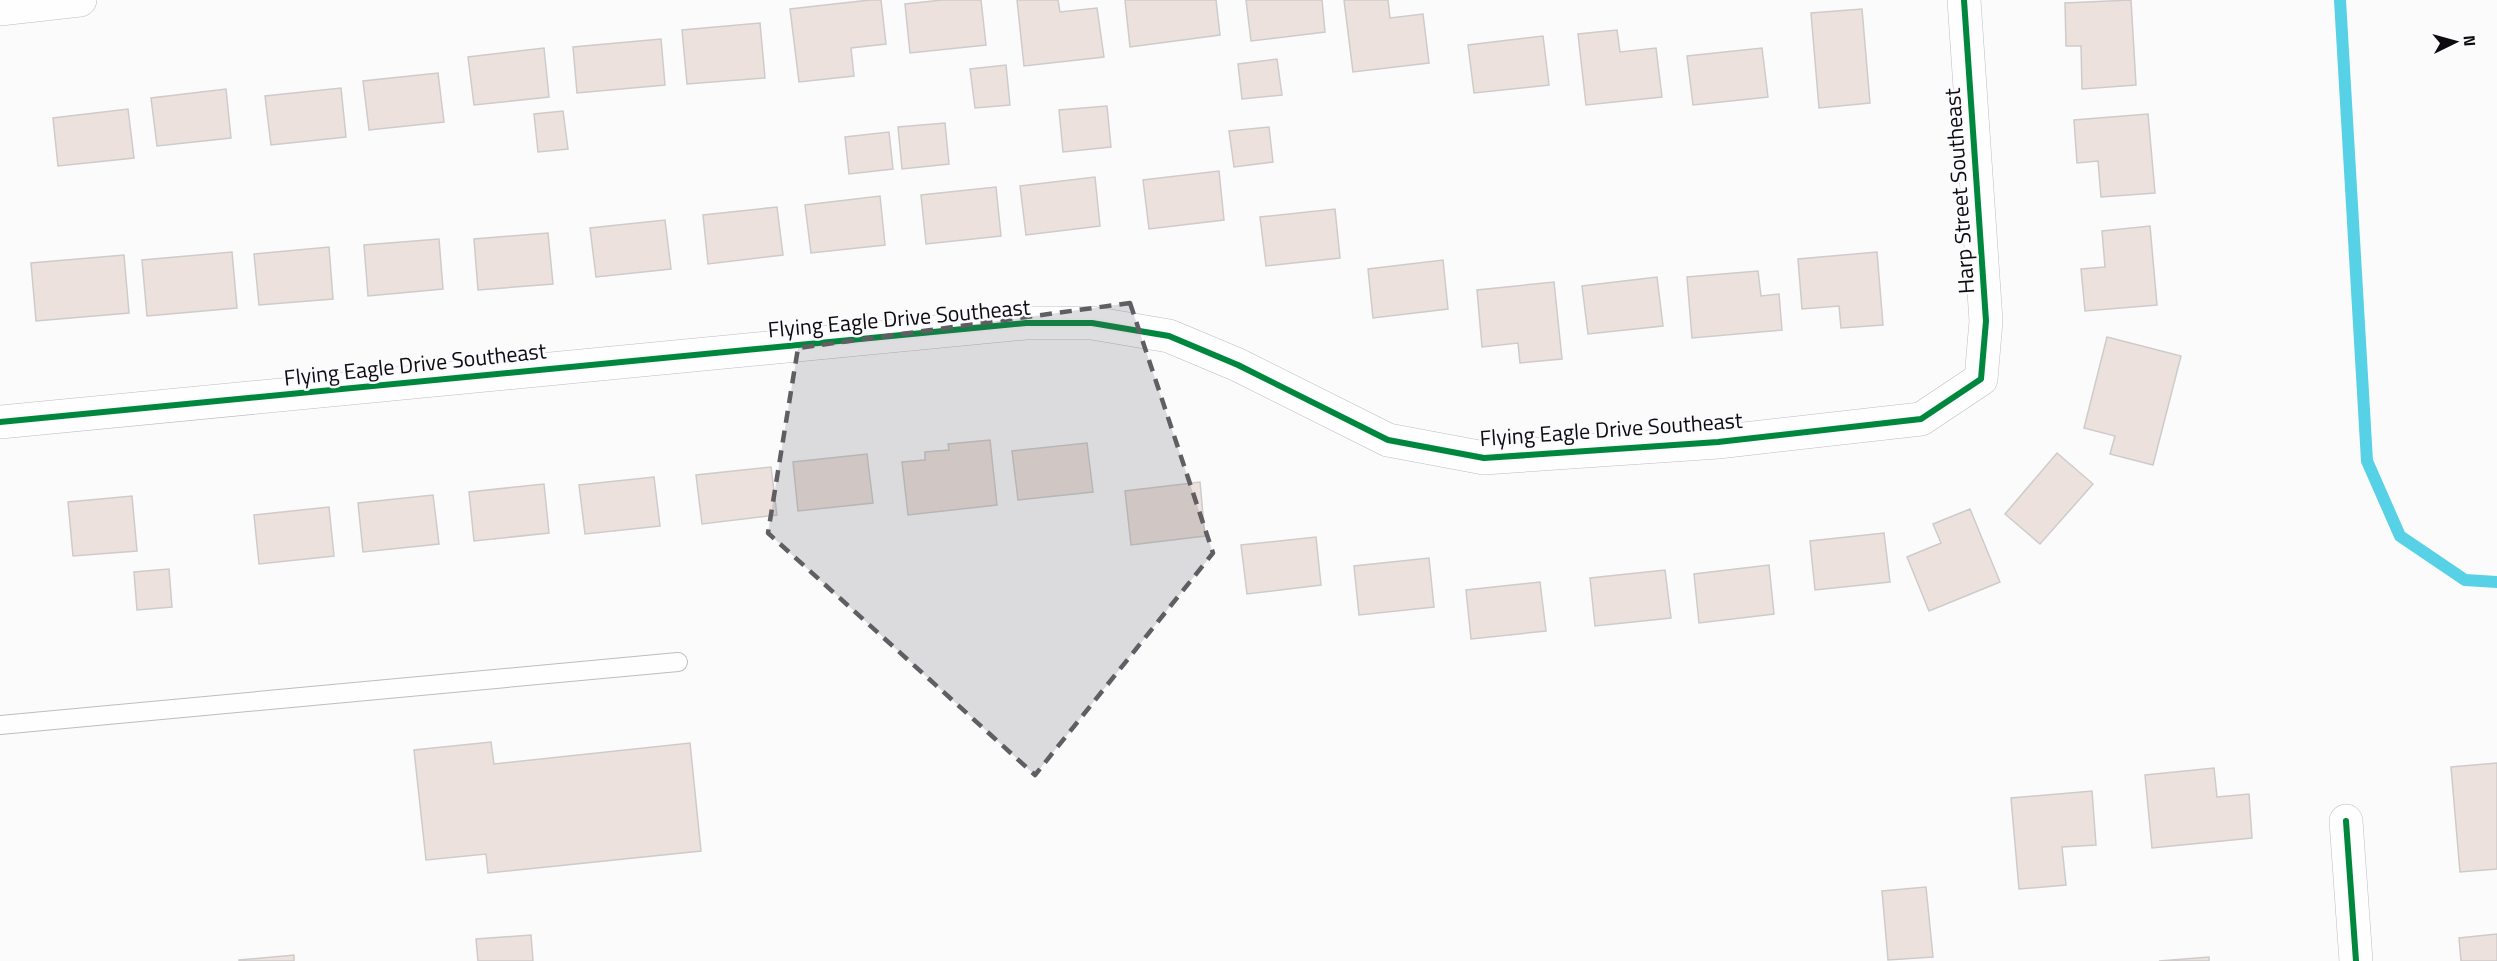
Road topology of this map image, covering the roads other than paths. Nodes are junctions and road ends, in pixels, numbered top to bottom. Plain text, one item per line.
1 (80, 0) edge
2 (1964, 0) edge
3 (0, 9) edge
4 (1981, 379) joint
5 (0, 422) edge
6 (678, 662) dead end
7 (0, 725) edge
8 (2346, 821) dead end
9 (2356, 961) edge

1 - 3 street
2 - 4 street, Harp Street Southeast
4 - 5 street, Flying Eagle Drive Southeast
6 - 7 lane
8 - 9 street

